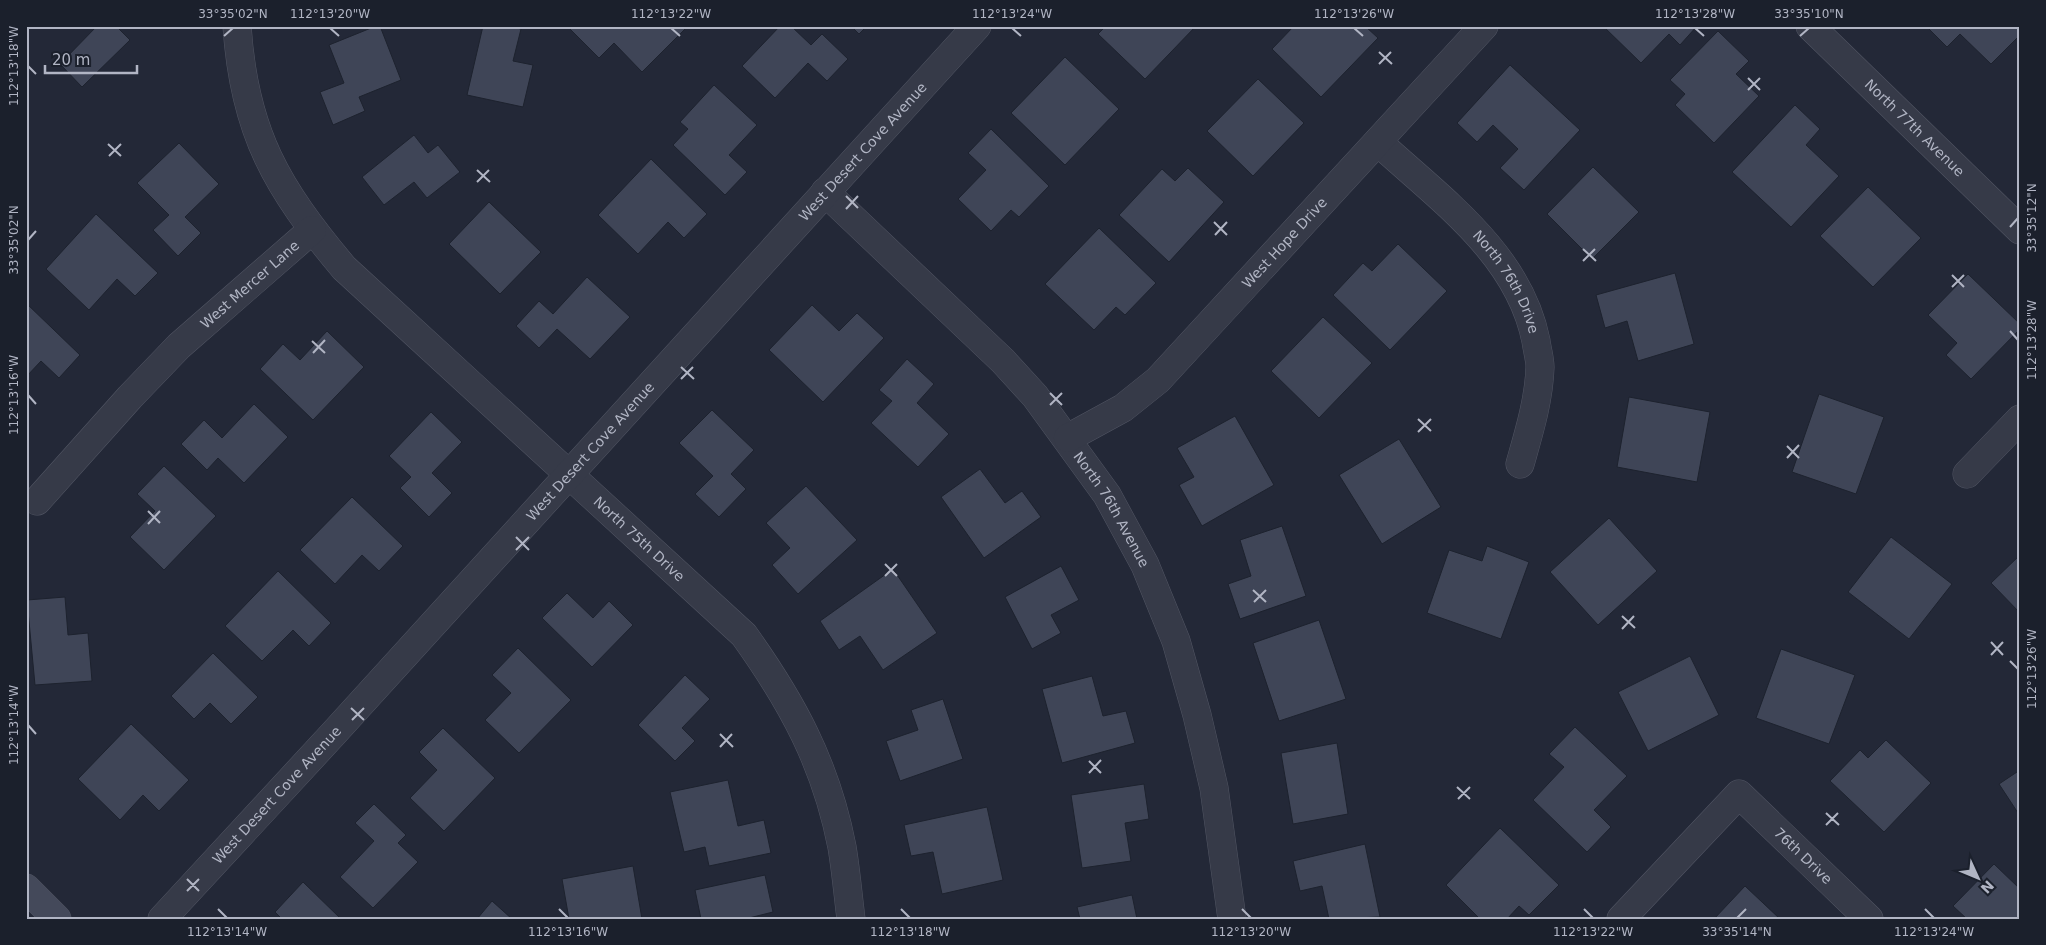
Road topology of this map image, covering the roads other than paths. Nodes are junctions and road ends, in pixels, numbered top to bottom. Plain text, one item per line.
1 (238, 26) edge
2 (977, 26) edge
3 (1484, 26) edge
4 (1810, 26) edge
5 (1378, 142) junction
6 (825, 192) junction
7 (312, 230) junction
8 (2020, 230) edge
9 (2020, 419) edge
10 (1068, 438) junction
11 (1520, 464) dead end
12 (570, 473) junction
13 (1966, 474) dead end
14 (37, 501) dead end
15 (26, 888) edge
16 (57, 919) edge
17 (162, 919) edge
18 (852, 919) edge
19 (1232, 919) edge
20 (1621, 919) edge
21 (1869, 919) edge

1 - 7 street, West Mercer Lane
2 - 6 street, West Desert Cove Avenue
3 - 5 street, West Hope Drive
4 - 8 street, North 77th Avenue
5 - 10 street, West Hope Drive
5 - 11 street, North 76th Drive
6 - 10 street, North 76th Avenue
6 - 12 street, West Desert Cove Avenue
7 - 12 street, North 75th Drive
7 - 14 street, West Mercer Lane
9 - 13 street
10 - 19 street, North 76th Avenue
12 - 17 street, West Desert Cove Avenue
12 - 18 street, North 75th Drive
15 - 16 main road
20 - 21 street, 76th Drive

